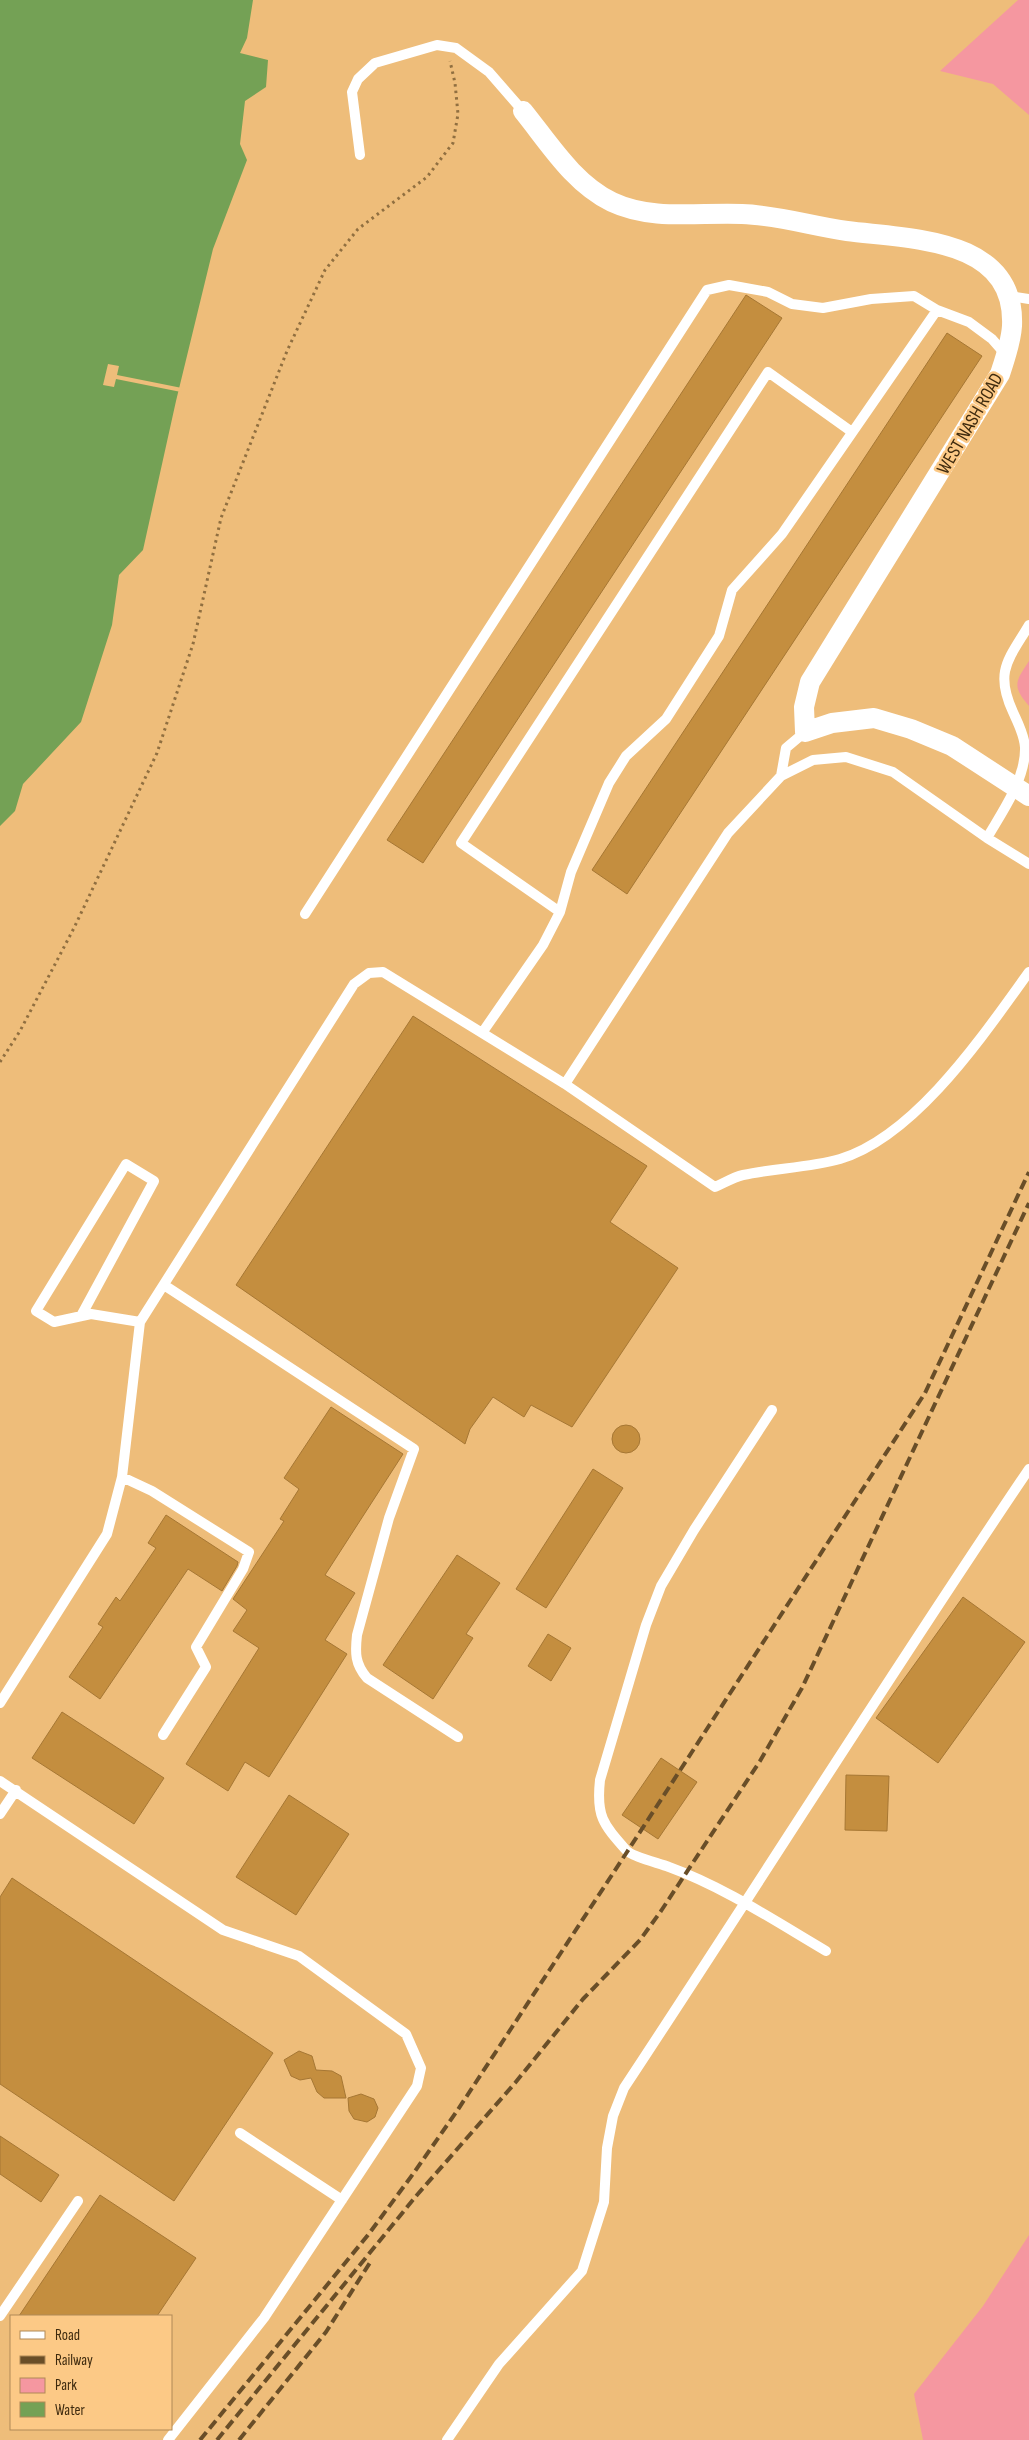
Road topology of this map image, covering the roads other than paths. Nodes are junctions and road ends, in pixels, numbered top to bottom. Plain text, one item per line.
1 (522, 111) joint
2 (360, 155) dead end
3 (1009, 296) junction
4 (1029, 298) edge
5 (938, 310) junction
6 (1006, 355) junction
7 (852, 432) junction
8 (1029, 625) edge
9 (805, 732) junction
10 (781, 776) junction
11 (1029, 796) edge
12 (987, 838) junction
13 (1029, 864) edge
14 (560, 912) junction
15 (305, 914) dead end
16 (1029, 972) edge
17 (482, 1033) junction
18 (565, 1084) junction
19 (164, 1285) junction
20 (81, 1316) junction
21 (140, 1322) junction
22 (772, 1410) dead end
23 (1029, 1469) edge
24 (122, 1477) junction
25 (0, 1703) edge
26 (163, 1736) dead end
27 (458, 1737) dead end
28 (0, 1781) edge
29 (16, 1790) junction
30 (0, 1814) edge
31 (746, 1904) junction
32 (826, 1951) dead end
33 (240, 2133) dead end
34 (342, 2200) junction
35 (78, 2201) dead end
36 (0, 2316) edge
37 (168, 2440) edge
38 (447, 2440) edge

1 - 2 lane
1 - 3 street, WEST NASH ROAD
3 - 4 lane
3 - 6 street, WEST NASH ROAD
5 - 6 lane
5 - 7 lane
5 - 15 lane
6 - 9 street, WEST NASH ROAD
7 - 14 lane
7 - 14 lane
8 - 12 lane
9 - 10 lane
9 - 11 street
10 - 12 lane
10 - 18 lane
12 - 13 lane
14 - 17 lane
16 - 18 lane
17 - 18 lane
17 - 19 lane
19 - 21 lane
19 - 27 lane
20 - 20 lane
20 - 21 lane
21 - 24 lane
22 - 31 lane
23 - 31 lane
24 - 25 lane
24 - 26 lane
28 - 29 lane
29 - 30 lane
29 - 34 lane
31 - 32 lane
31 - 38 lane
33 - 34 lane
34 - 37 lane
35 - 36 lane

